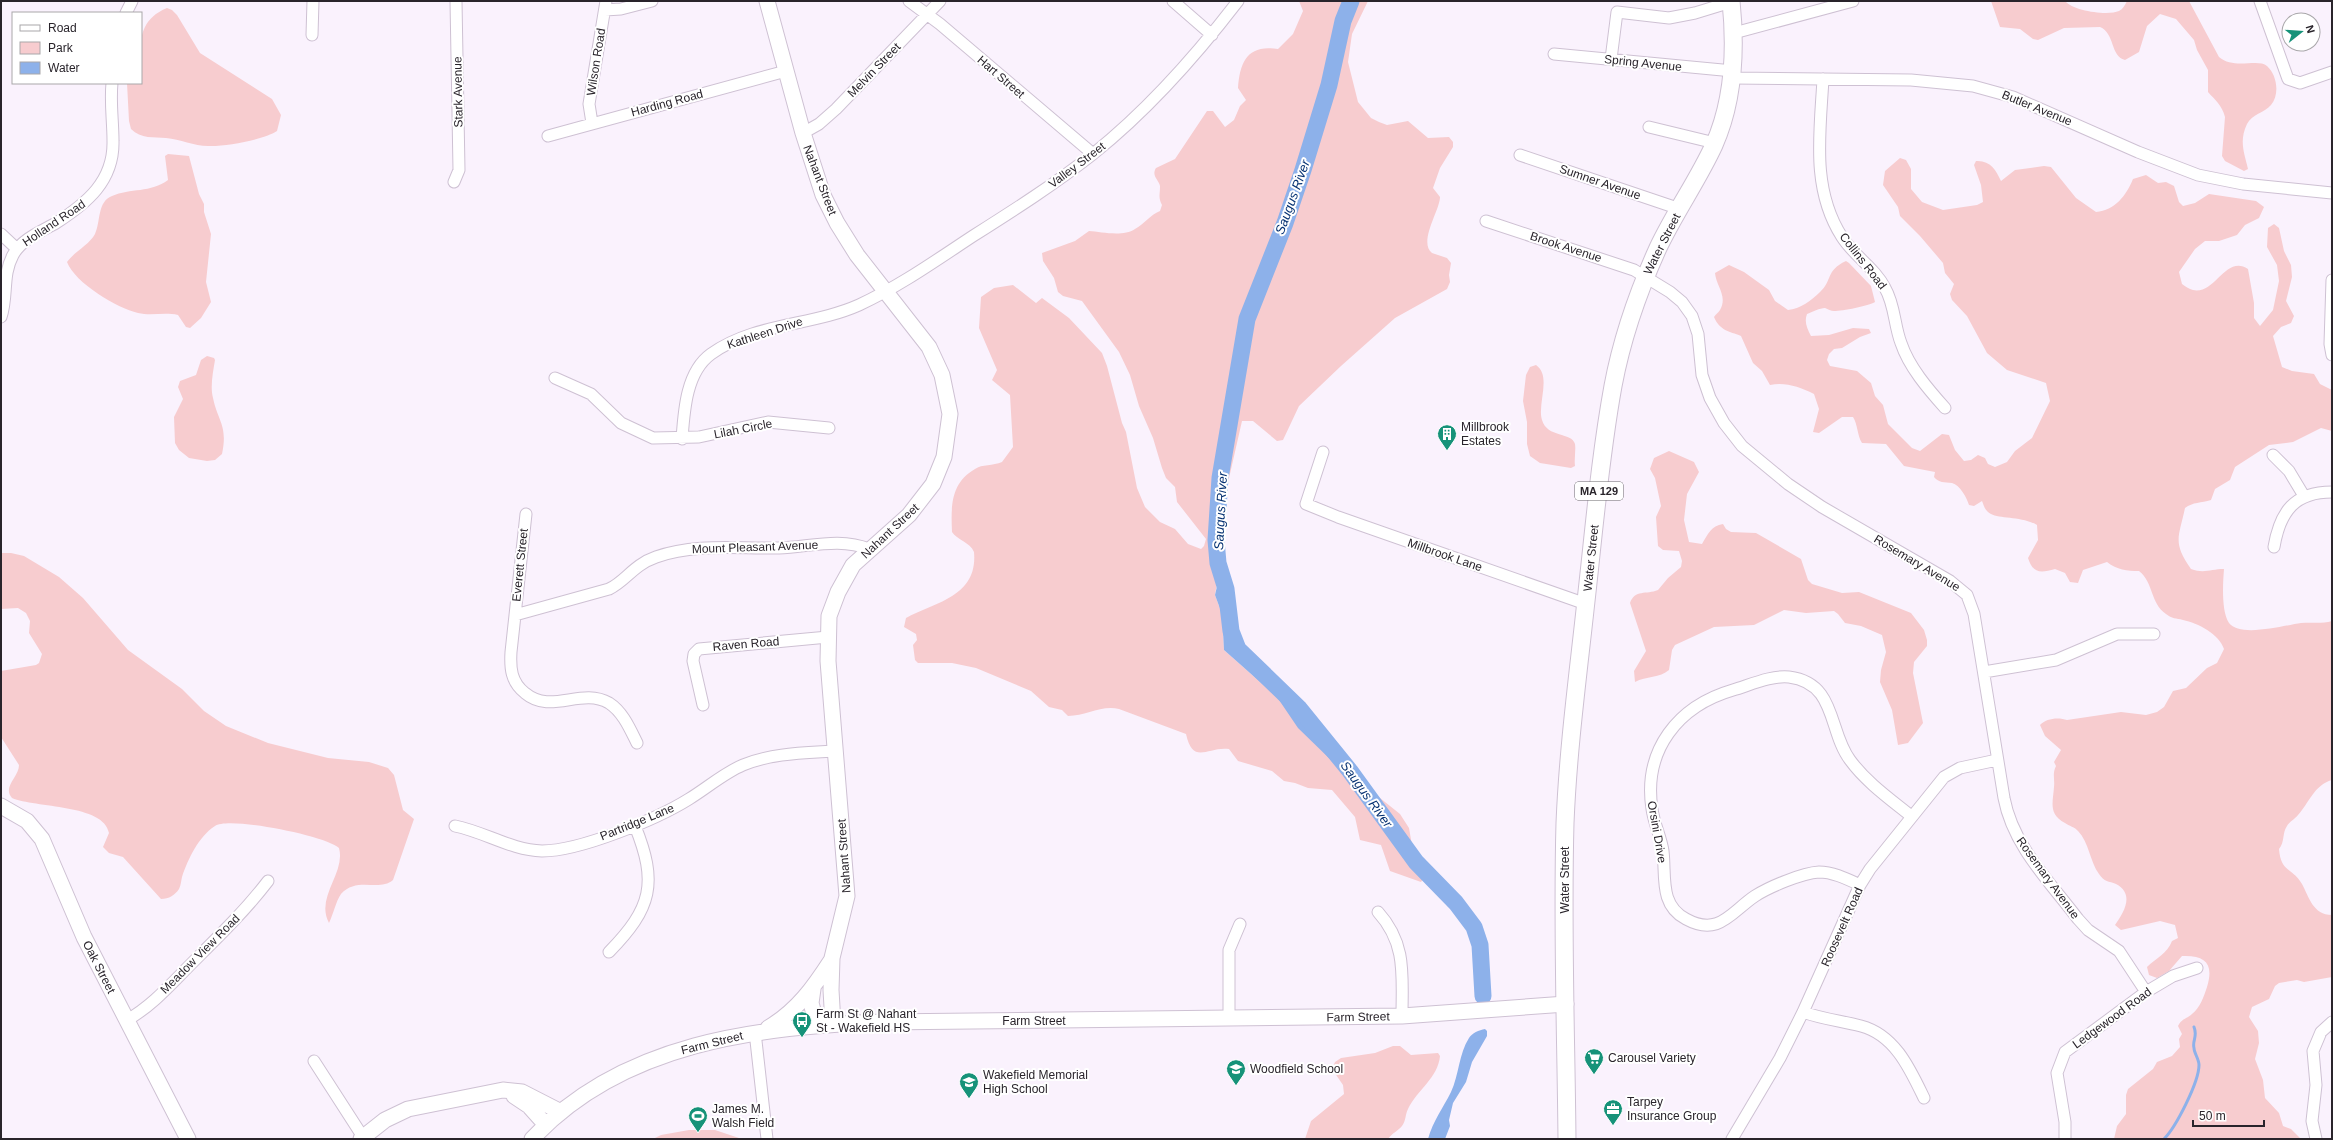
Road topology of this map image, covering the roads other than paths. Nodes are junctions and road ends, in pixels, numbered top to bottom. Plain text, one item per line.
1 (132, 1) edge
2 (313, 1) edge
3 (456, 1) edge
4 (652, 1) edge
5 (767, 1) edge
6 (909, 1) edge
7 (940, 1) edge
8 (1173, 1) edge
9 (1238, 1) edge
10 (1619, 1) edge
11 (1731, 1) edge
12 (1853, 1) edge
13 (2260, 1) edge
14 (605, 5) edge
15 (126, 12) edge
16 (1617, 12) junction
17 (928, 14) junction
18 (1734, 33) junction
19 (312, 35) dead end
20 (1212, 35) junction
21 (1554, 54) dead end
22 (1611, 59) junction
23 (786, 71) junction
24 (2332, 72) edge
25 (1732, 74) junction
26 (1823, 79) junction
27 (112, 84) edge
28 (592, 123) junction
29 (1649, 127) dead end
30 (803, 133) junction
31 (548, 136) dead end
32 (1715, 143) junction
33 (1093, 154) junction
34 (1520, 154) dead end
35 (454, 182) dead end
36 (2332, 192) edge
37 (1680, 209) junction
38 (1486, 221) dead end
39 (1, 234) edge
40 (17, 249) junction
41 (1646, 276) junction
42 (2332, 280) edge
43 (885, 292) junction
44 (1, 318) edge
45 (2332, 355) edge
46 (555, 378) dead end
47 (1945, 408) dead end
48 (829, 428) dead end
49 (682, 439) junction
50 (1323, 452) dead end
51 (2273, 455) dead end
52 (2332, 492) edge
53 (2304, 496) junction
54 (526, 514) dead end
55 (2274, 547) dead end
56 (869, 549) junction
57 (1586, 604) junction
58 (515, 615) junction
59 (2154, 634) dead end
60 (828, 637) junction
61 (1984, 672) junction
62 (703, 705) dead end
63 (637, 743) dead end
64 (835, 750) junction
65 (1997, 760) junction
66 (1, 806) edge
67 (1911, 816) junction
68 (455, 826) dead end
69 (635, 826) junction
70 (268, 881) dead end
71 (1860, 885) junction
72 (1378, 912) dead end
73 (1240, 924) dead end
74 (609, 952) dead end
75 (832, 958) junction
76 (2197, 968) dead end
77 (813, 989) junction
78 (2146, 992) junction
79 (1566, 1004) junction
80 (1803, 1012) junction
81 (1402, 1016) junction
82 (1229, 1019) junction
83 (127, 1020) junction
84 (2332, 1022) edge
85 (833, 1024) junction
86 (817, 1025) junction
87 (760, 1032) junction
88 (314, 1061) dead end
89 (495, 1092) junction
90 (1924, 1098) dead end
91 (561, 1112) junction
92 (546, 1125) junction
93 (362, 1138) edge
94 (188, 1139) edge
95 (532, 1139) edge
96 (768, 1139) edge
97 (1567, 1139) edge
98 (1732, 1139) edge
99 (2065, 1139) edge
100 (2316, 1139) edge

1 - 15 street
2 - 19 street
3 - 35 street, Stark Avenue
4 - 14 street
5 - 23 main road, Nahant Street
6 - 17 street, Hart Street
7 - 17 street, Melvin Street
8 - 20 street
9 - 20 street, Valley Street
10 - 16 street
11 - 16 street
11 - 18 main road, Water Street / MA 129
12 - 18 street
13 - 24 street
14 - 28 street, Wilson Road
16 - 22 street
17 - 30 street, Melvin Street
17 - 33 street, Hart Street
18 - 25 main road, Water Street / MA 129
20 - 33 street, Valley Street
21 - 22 street, Spring Avenue
22 - 25 street, Spring Avenue
23 - 28 street, Harding Road
23 - 30 main road, Nahant Street
25 - 26 street, Butler Avenue
25 - 32 main road, Water Street / MA 129
26 - 36 street, Butler Avenue
26 - 47 street, Collins Road
27 - 40 street, Holland Road
28 - 31 street, Harding Road
29 - 32 street
30 - 43 main road, Nahant Street
32 - 37 main road, Water Street / MA 129
33 - 43 street, Valley Street
34 - 37 street, Sumner Avenue
37 - 41 main road, Water Street / MA 129
38 - 41 street, Brook Avenue
39 - 40 street
40 - 44 street, Holland Road
41 - 57 main road, Water Street / MA 129
41 - 61 street, Rosemary Avenue
42 - 45 street
43 - 49 street, Kathleen Drive
43 - 56 main road, Nahant Street
46 - 49 street, Lilah Circle
48 - 49 street, Lilah Circle
50 - 57 street, Millbrook Lane
51 - 53 street
52 - 53 street
53 - 55 street
54 - 58 street, Everett Street
56 - 58 street, Mount Pleasant Avenue
56 - 60 main road, Nahant Street
57 - 79 main road, Water Street / MA 129
58 - 63 street
59 - 61 street
60 - 62 street, Raven Road
60 - 64 main road, Nahant Street
61 - 65 street, Rosemary Avenue
64 - 69 street, Partridge Lane
64 - 75 main road, Nahant Street
65 - 67 street, Roosevelt Road
65 - 78 street, Rosemary Avenue
66 - 83 main road, Oak Street
67 - 71 street, Roosevelt Road
67 - 71 street, Orsini Drive
68 - 69 street, Partridge Lane
69 - 74 street
70 - 83 street, Meadow View Road
71 - 80 street, Roosevelt Road
72 - 81 street
73 - 82 street
75 - 77 main road, Nahant Street
75 - 85 main road, Nahant Street
76 - 78 street, Ledgewood Road
77 - 86 main road
77 - 87 main road, Nahant Street
78 - 99 street, Ledgewood Road
79 - 81 main road, Farm Street
79 - 97 main road, Water Street / MA 129
80 - 90 street
80 - 98 street, Roosevelt Road
81 - 82 main road, Farm Street
82 - 85 main road, Farm Street
83 - 94 main road, Oak Street
84 - 100 street
85 - 86 main road, Farm Street
86 - 87 main road, Farm Street
87 - 91 main road, Farm Street
87 - 96 street
88 - 93 street
89 - 91 main road
89 - 92 main road
89 - 93 main road
91 - 92 main road, Farm Street
92 - 95 main road, Farm Street

